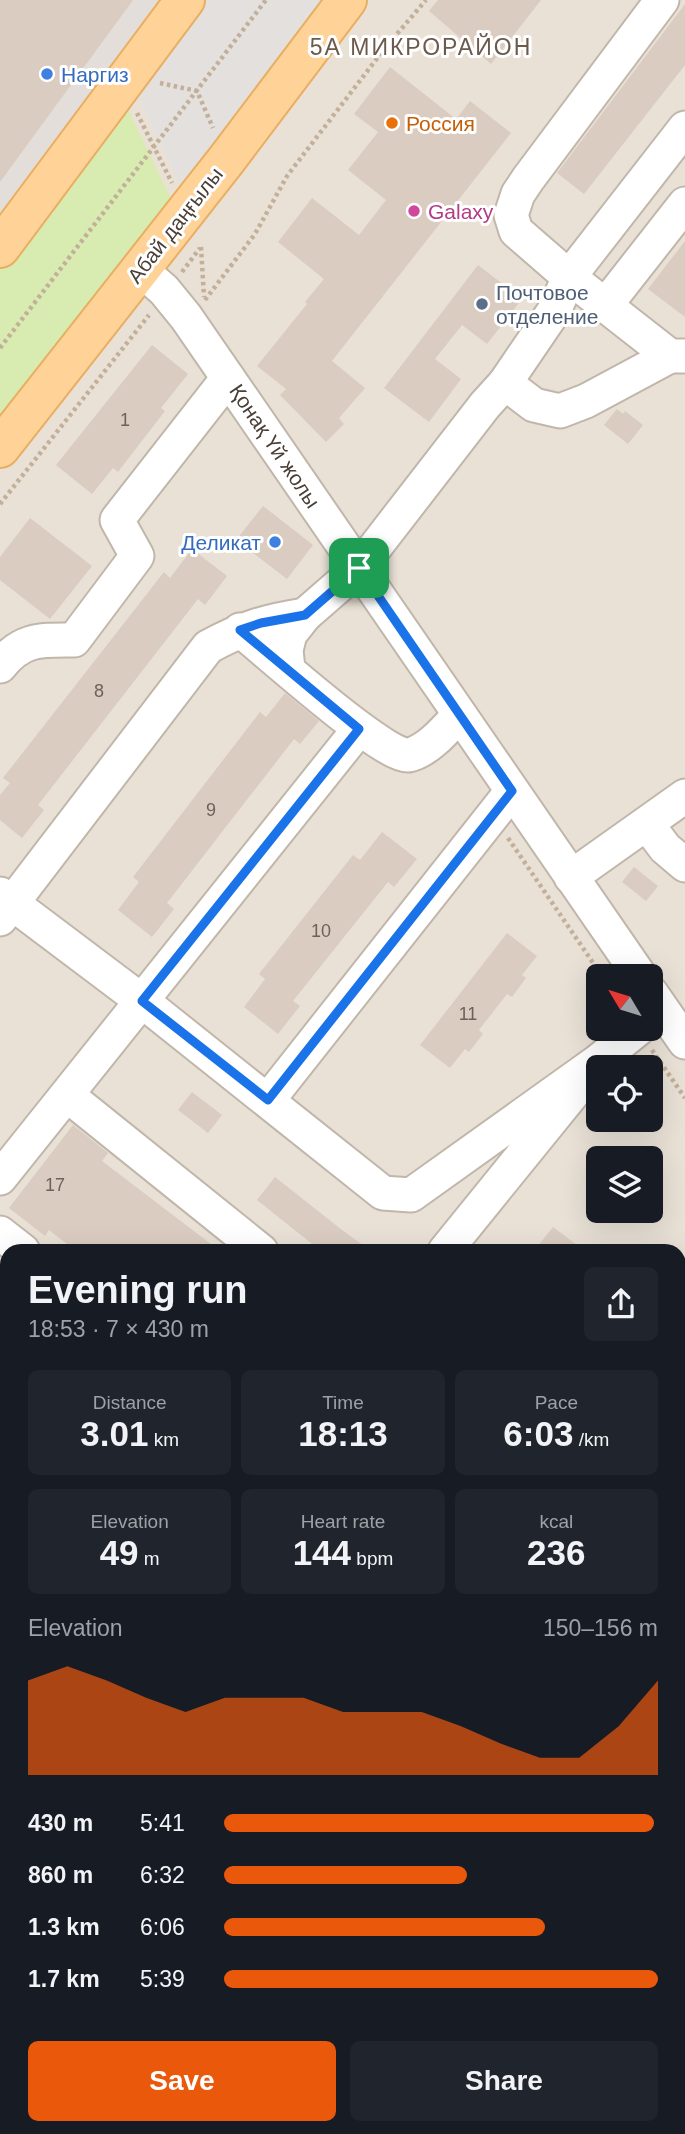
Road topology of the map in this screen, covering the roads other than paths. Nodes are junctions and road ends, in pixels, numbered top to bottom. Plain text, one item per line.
1 (185, 0) edge
2 (347, 0) edge
3 (662, 0) edge
4 (685, 128) edge
5 (685, 204) edge
6 (0, 248) edge
7 (140, 269) junction
8 (569, 277) junction
9 (605, 306) junction
10 (677, 356) edge
11 (228, 378) junction
12 (505, 383) junction
13 (0, 448) edge
14 (359, 568) junction
15 (305, 615) junction
16 (240, 630) junction
17 (0, 666) edge
18 (288, 669) junction
19 (459, 715) junction
20 (359, 729) junction
21 (685, 796) edge
22 (502, 803) junction
23 (647, 824) junction
24 (685, 865) edge
25 (571, 877) junction
26 (4, 905) edge
27 (632, 964) edge
28 (142, 1001) junction
29 (663, 1027) edge
30 (620, 1041) edge
31 (685, 1042) edge
32 (605, 1055) edge
33 (586, 1070) edge
34 (586, 1076) edge
35 (67, 1095) junction
36 (268, 1100) junction
37 (0, 1178) edge
38 (0, 1233) edge
39 (14, 1244) edge
40 (252, 1244) edge
41 (451, 1244) edge

1 - 6 main road
2 - 7 main road, Абай даңғылы
3 - 8 street
4 - 8 street
5 - 9 street
7 - 11 street, Қонақ Үй жолы
7 - 13 main road, Абай даңғылы
8 - 9 street
8 - 12 street
9 - 10 street
10 - 12 street
11 - 14 street, Қонақ Үй жолы
11 - 17 street
12 - 14 street
14 - 15 street
14 - 19 street, Қонақ Үй жолы
15 - 16 street
15 - 18 street
16 - 18 street
16 - 26 street
18 - 20 street
19 - 20 street
19 - 22 street, Қонақ Үй жолы
20 - 28 street
21 - 23 street
22 - 25 street, Қонақ Үй жолы
22 - 36 street
23 - 24 street
23 - 25 street
25 - 27 street, Қонақ Үй жолы
26 - 28 street
28 - 35 street
28 - 36 street
29 - 31 street
30 - 32 street
33 - 36 street
34 - 41 street
35 - 37 street
35 - 40 street
38 - 39 street

